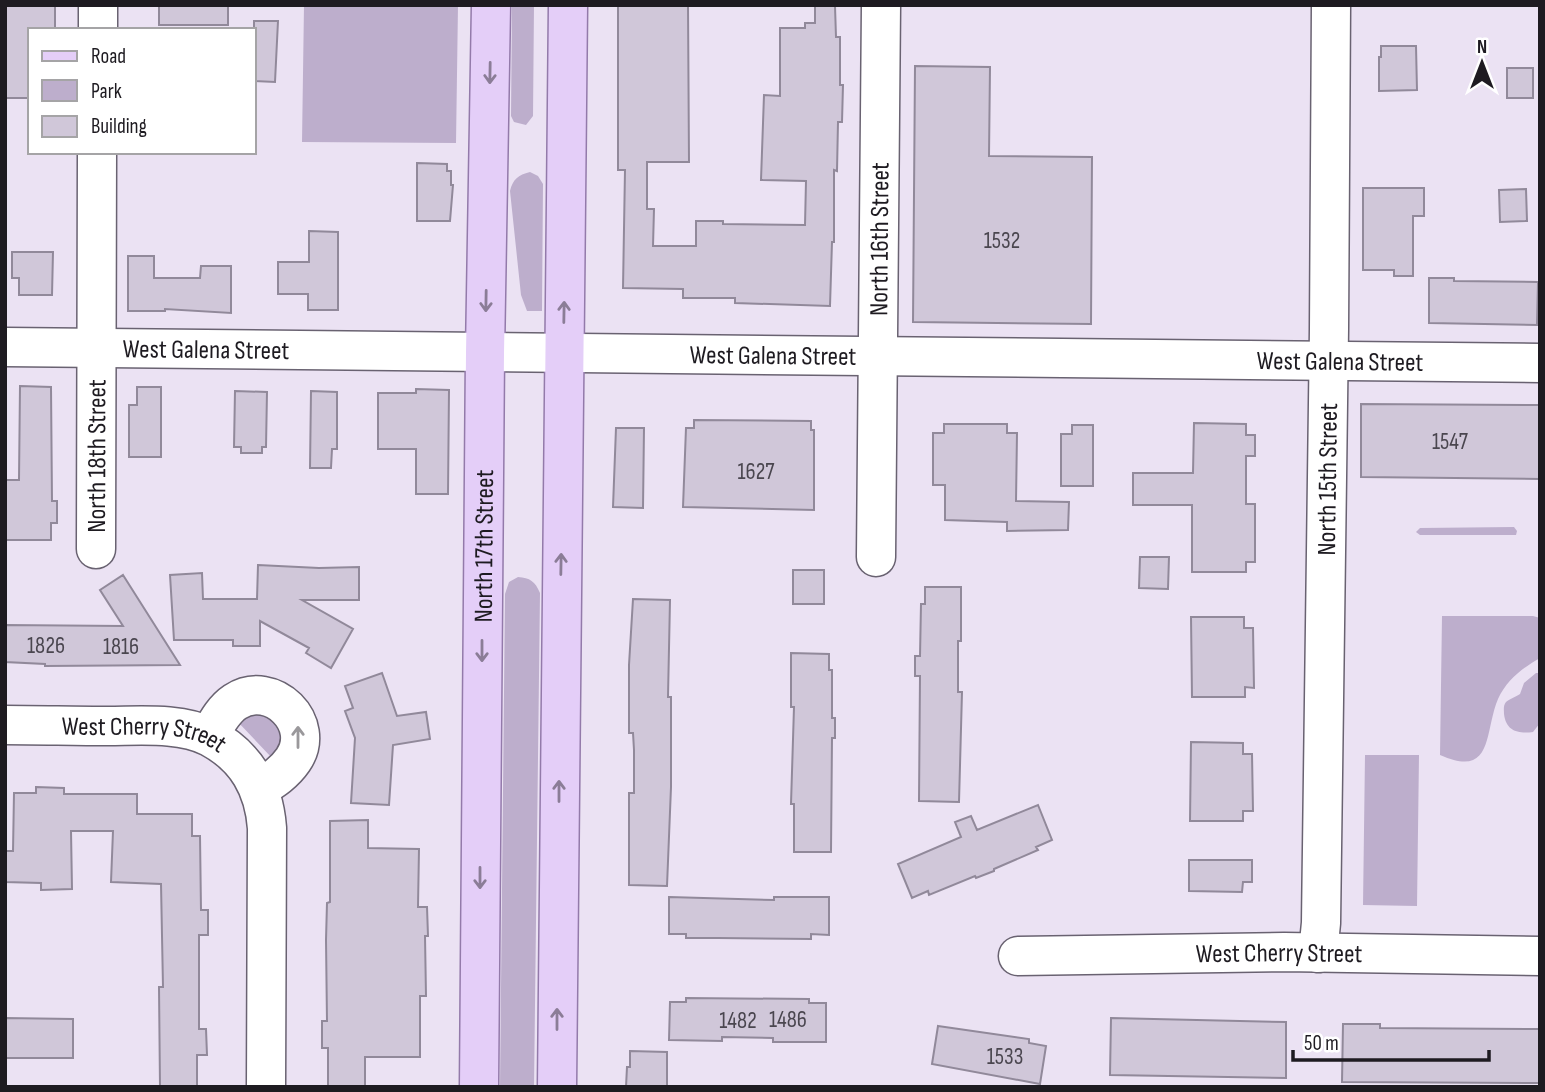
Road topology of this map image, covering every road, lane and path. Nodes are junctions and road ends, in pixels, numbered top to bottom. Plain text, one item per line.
1 (98, 5) edge
2 (491, 5) edge
3 (568, 5) edge
4 (881, 5) edge
5 (1331, 5) edge
6 (98, 28) edge
7 (97, 154) edge
8 (5, 346) edge
9 (95, 347) junction
10 (485, 353) junction
11 (564, 354) junction
12 (878, 358) junction
13 (1329, 362) junction
14 (1540, 363) edge
15 (96, 549) dead end
16 (876, 557) dead end
17 (5, 725) edge
18 (209, 736) junction
19 (260, 788) junction
20 (1318, 953) junction
21 (1018, 956) dead end
22 (1540, 956) edge
23 (266, 1087) edge
24 (479, 1087) edge
25 (556, 1087) edge

1 - 6 street
2 -> 10 main road, North 17th Street
11 -> 3 main road
4 - 12 street, North 16th Street
5 - 13 street, North 15th Street
7 - 9 street, North 18th Street
8 - 9 street, West Galena Street
9 - 10 street, West Galena Street
9 - 15 street, North 18th Street
10 - 11 street, West Galena Street
10 -> 24 main road, North 17th Street
11 - 12 street, West Galena Street
25 -> 11 main road
12 - 13 street, West Galena Street
12 - 16 street, North 16th Street
13 - 14 street, West Galena Street
13 - 20 street, North 15th Street
17 - 18 street, West Cherry Street
18 - 19 street, West Cherry Street
19 -> 18 street
19 - 23 street
20 - 21 street, West Cherry Street
20 - 22 street, West Cherry Street

